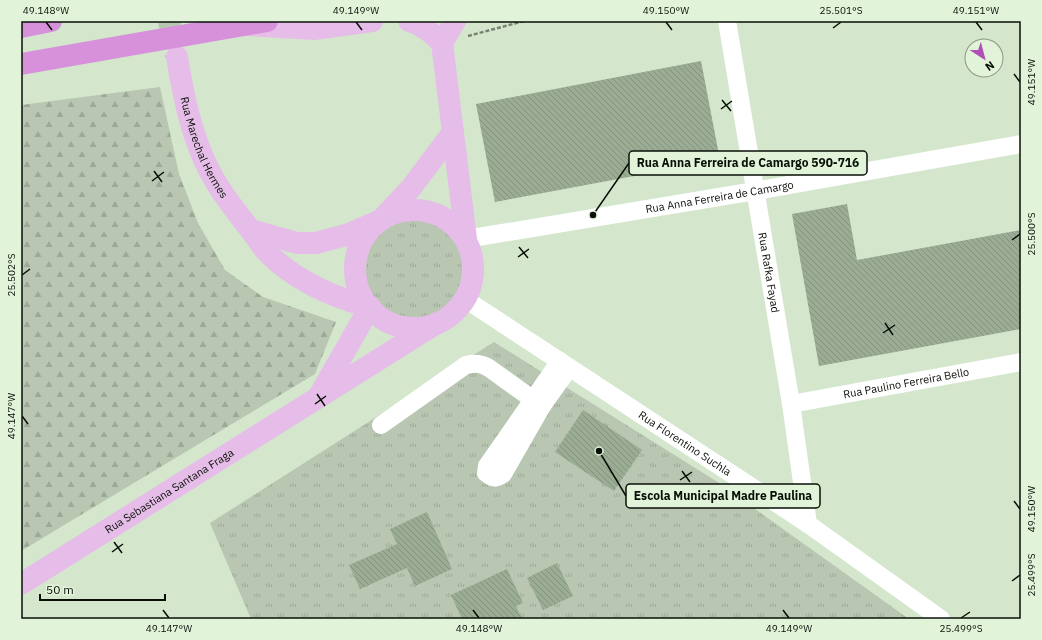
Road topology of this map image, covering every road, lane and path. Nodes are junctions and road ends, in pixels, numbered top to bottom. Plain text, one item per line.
1 (51, 21) edge
2 (372, 21) edge
3 (409, 21) edge
4 (455, 21) edge
5 (524, 21) edge
6 (727, 21) edge
7 (257, 23) edge
8 (21, 27) edge
9 (442, 43) junction
10 (176, 57) tunnel mouth
11 (21, 64) edge
12 (453, 132) junction
13 (1021, 144) edge
14 (755, 191) junction
15 (381, 220) junction
16 (251, 230) junction
17 (466, 239) junction
18 (466, 299) junction
19 (370, 307) junction
20 (437, 323) junction
21 (1021, 362) edge
22 (564, 365) junction
23 (317, 399) junction
24 (791, 404) junction
25 (381, 425) dead end
26 (808, 524) junction
27 (21, 584) edge
28 (942, 619) edge

1 - 8 highway
2 - 7 main road
3 - 9 main road
4 - 9 main road
5 - 9 path
6 - 14 street, Rua Rafka Fayad
7 - 11 highway
9 - 12 main road
10 - 16 main road, Rua Marechal Hermes
12 - 15 main road
12 - 17 main road
13 - 14 street, Rua Anna Ferreira de Camargo
14 - 17 street, Rua Anna Ferreira de Camargo
14 - 24 street, Rua Rafka Fayad
15 - 16 main road
15 - 17 main road
15 - 19 main road
16 - 19 main road, Rua Marechal Hermes
17 - 18 main road
18 - 20 main road
18 - 22 street, Rua Florentino Suchla
19 - 20 main road
19 - 23 main road, Rua Sebastiana Santana Fraga
20 - 23 main road, Rua Sebastiana Santana Fraga
21 - 24 street, Rua Paulino Ferreira Bello
22 - 25 street
22 - 26 street, Rua Florentino Suchla
23 - 27 main road, Rua Sebastiana Santana Fraga
24 - 26 street, Rua Rafka Fayad
26 - 28 street, Rua Florentino Suchla

